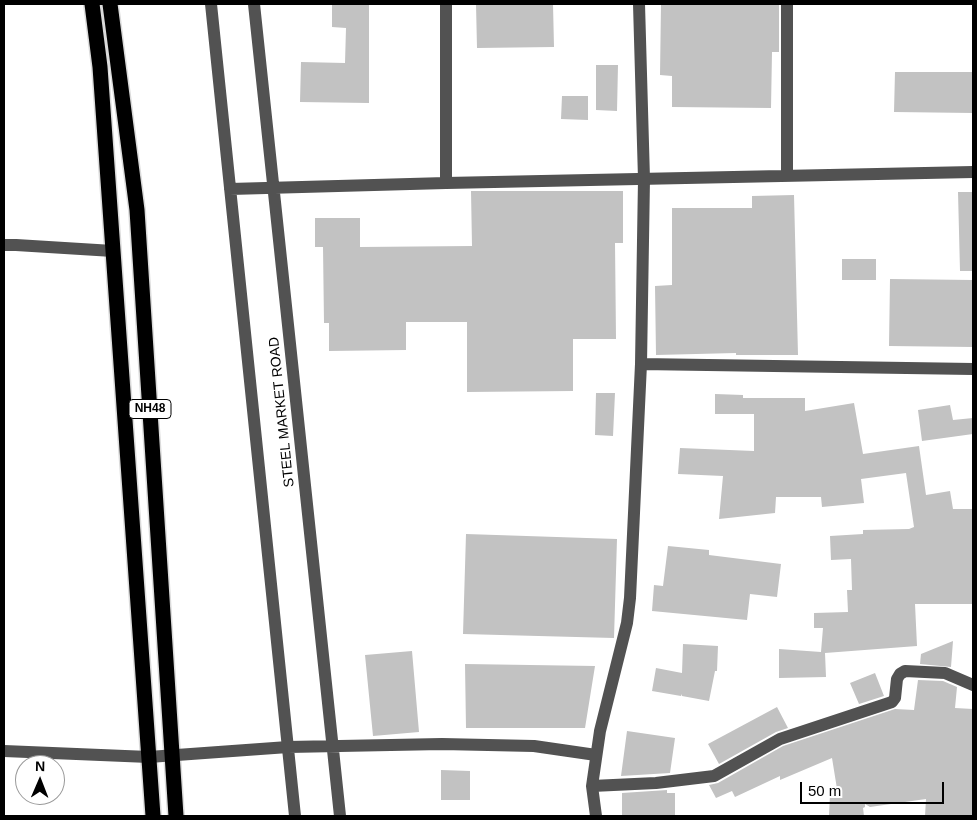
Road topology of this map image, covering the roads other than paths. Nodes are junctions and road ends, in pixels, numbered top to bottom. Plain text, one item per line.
1 (92, 4) edge
2 (110, 4) edge
3 (211, 4) edge
4 (254, 4) edge
5 (446, 4) edge
6 (639, 4) edge
7 (786, 4) edge
8 (973, 172) edge
9 (787, 176) junction
10 (644, 178) junction
11 (446, 183) junction
12 (273, 187) junction
13 (230, 189) junction
14 (4, 246) edge
15 (113, 251) junction
16 (641, 364) junction
17 (973, 369) edge
18 (973, 685) edge
19 (288, 747) junction
20 (332, 747) junction
21 (4, 751) edge
22 (172, 755) junction
23 (596, 755) junction
24 (149, 757) junction
25 (592, 786) junction
26 (153, 816) edge
27 (176, 816) edge
28 (296, 816) edge
29 (340, 816) edge
30 (596, 816) edge

1 - 15 highway, NH48
2 - 22 highway, NH48
3 - 13 street, STEEL MARKET ROAD
4 - 12 street, STEEL MARKET ROAD
5 - 11 street
6 - 10 street
7 - 9 street
8 - 9 street
9 - 10 street
10 - 11 street
10 - 16 street
11 - 12 street
12 - 13 street
12 - 20 street, STEEL MARKET ROAD
13 - 19 street, STEEL MARKET ROAD
14 - 15 street
15 - 24 highway, NH48
16 - 17 street
16 - 23 street
18 - 25 street
19 - 20 street
19 - 22 street
19 - 28 street, STEEL MARKET ROAD
20 - 23 street
20 - 29 street, STEEL MARKET ROAD
21 - 24 street
22 - 24 street
22 - 27 highway, NH48
23 - 25 street
24 - 26 highway, NH48
25 - 30 street

